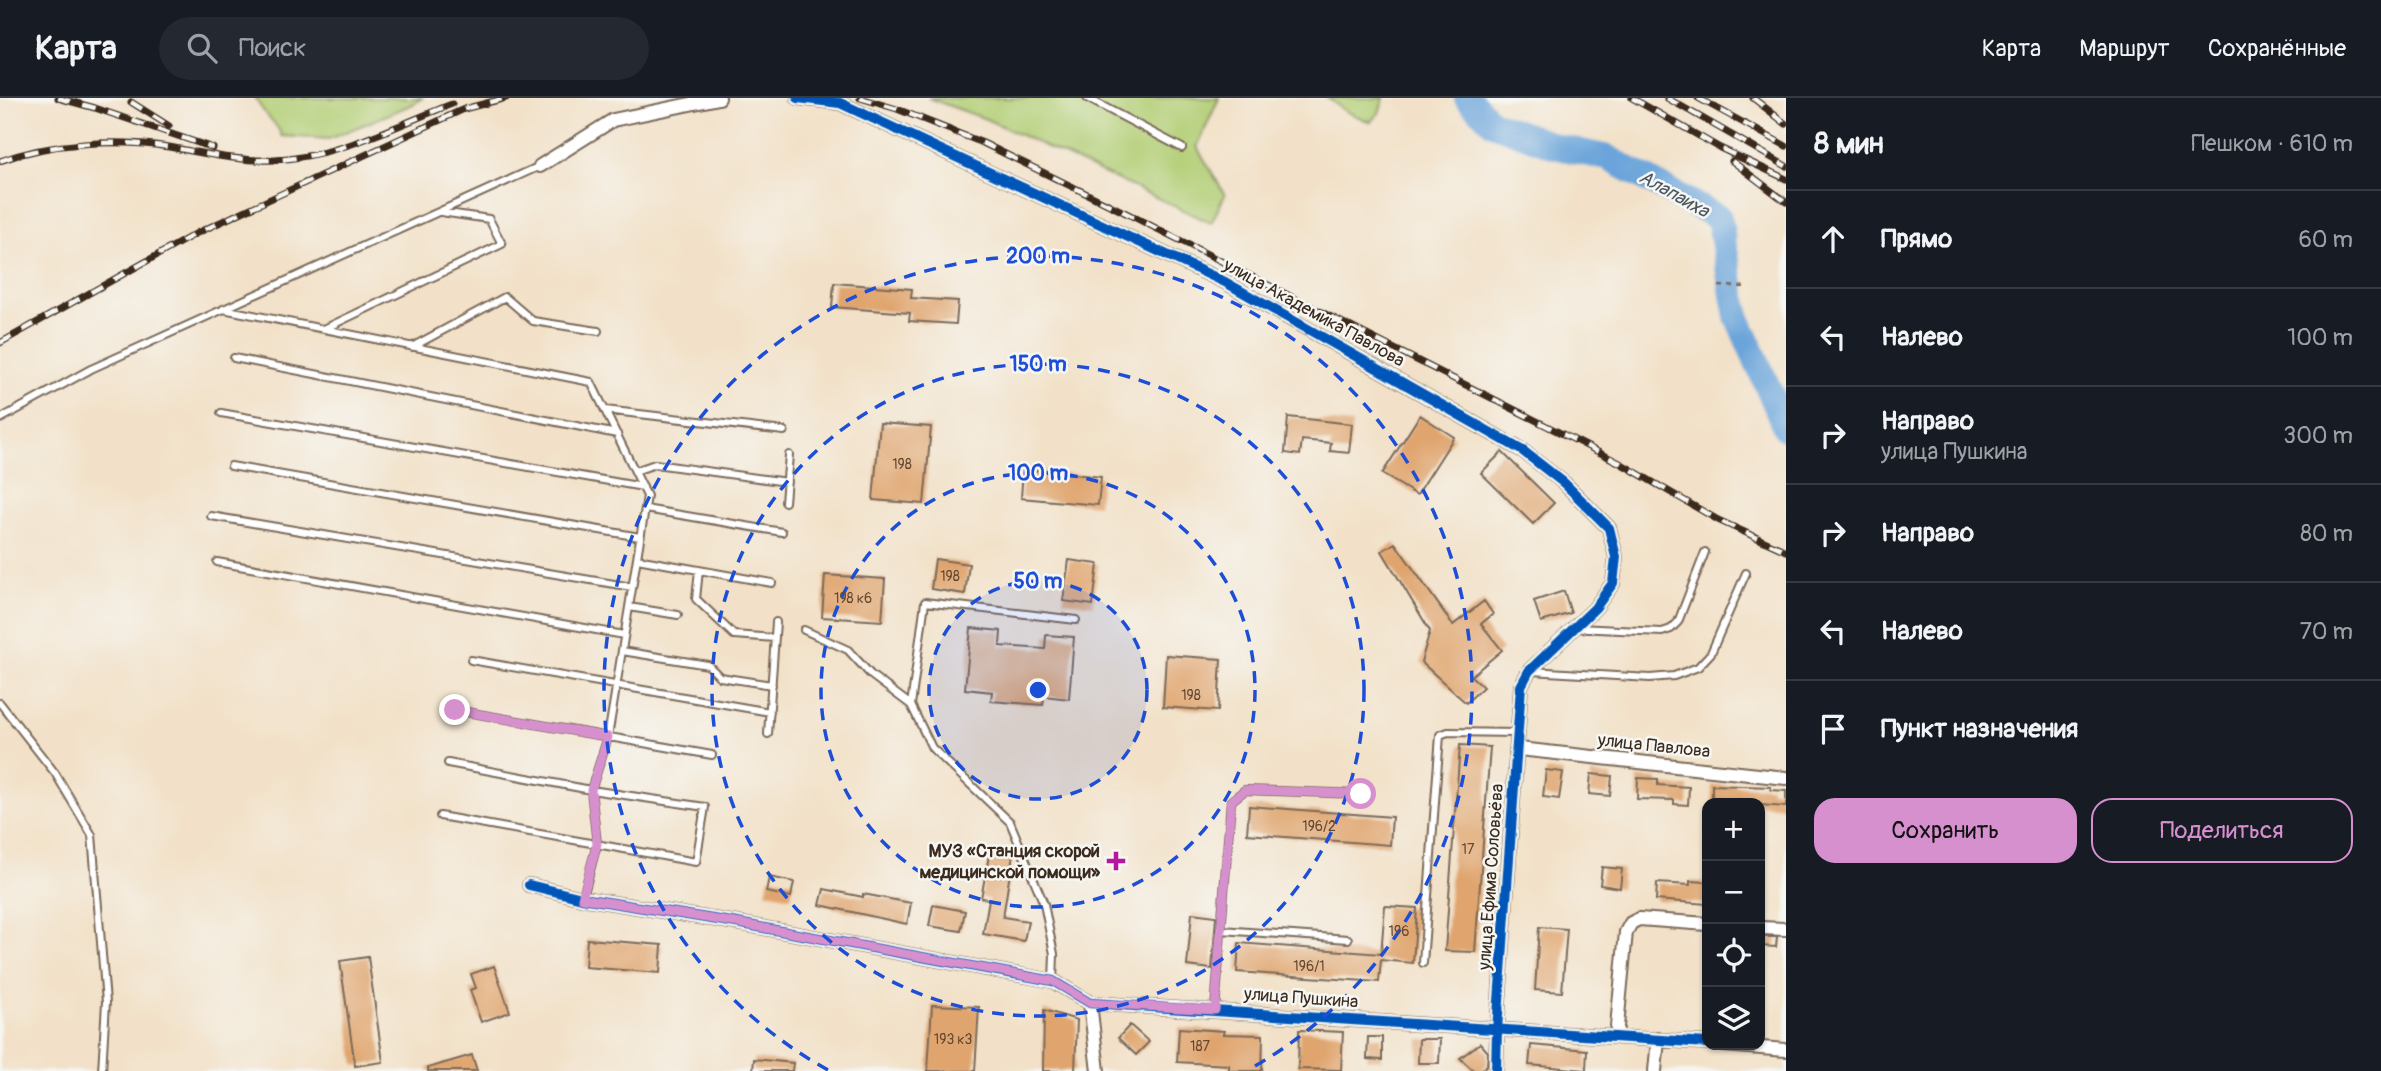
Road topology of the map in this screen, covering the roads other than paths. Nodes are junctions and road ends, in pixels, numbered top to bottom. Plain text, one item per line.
1 (719, 98) edge
2 (798, 98) edge
3 (1087, 98) edge
4 (1182, 148) dead end
5 (540, 166) joint
6 (439, 212) junction
7 (223, 309) junction
8 (324, 329) junction
9 (598, 331) dead end
10 (412, 347) junction
11 (234, 359) dead end
12 (605, 410) junction
13 (220, 413) dead end
14 (0, 419) edge
15 (784, 431) dead end
16 (617, 434) junction
17 (789, 455) dead end
18 (231, 466) dead end
19 (635, 471) junction
20 (787, 482) junction
21 (643, 487) junction
22 (785, 502) dead end
23 (645, 509) junction
24 (211, 516) dead end
25 (782, 532) dead end
26 (640, 537) junction
27 (1705, 552) dead end
28 (637, 559) junction
29 (217, 562) dead end
30 (699, 570) junction
31 (1746, 573) dead end
32 (772, 583) dead end
33 (632, 587) junction
34 (629, 607) junction
35 (678, 615) dead end
36 (1076, 620) dead end
37 (776, 622) dead end
38 (1575, 628) junction
39 (804, 630) dead end
40 (625, 635) junction
41 (775, 638) junction
42 (622, 650) junction
43 (471, 660) dead end
44 (1529, 671) junction
45 (772, 685) junction
46 (616, 686) junction
47 (1521, 686) joint
48 (0, 703) edge
49 (911, 705) junction
50 (455, 710) dead end
51 (770, 712) junction
52 (1519, 733) junction
53 (768, 734) dead end
54 (608, 737) junction
55 (1518, 749) junction
56 (712, 755) dead end
57 (447, 763) dead end
58 (1786, 778) edge
59 (591, 790) junction
60 (1361, 794) dead end
61 (440, 816) dead end
62 (597, 844) junction
63 (529, 885) dead end
64 (582, 898) junction
65 (1702, 924) edge
66 (1765, 928) edge
67 (1222, 929) junction
68 (1786, 929) edge
69 (1348, 939) dead end
70 (1423, 963) dead end
71 (1053, 981) junction
72 (1090, 1003) junction
73 (1215, 1010) junction
74 (1497, 1030) junction
75 (1616, 1037) junction
76 (1658, 1039) junction
77 (1702, 1043) edge
78 (1765, 1048) edge
79 (1786, 1050) edge
80 (102, 1071) edge
81 (1098, 1071) edge
82 (1496, 1071) edge
83 (1655, 1071) edge

1 - 5 street
2 - 38 street, улица Академика Павлова
3 - 4 lane
5 - 6 lane
6 - 7 lane
6 - 8 lane
7 - 8 lane
7 - 14 lane
8 - 10 lane
9 - 10 lane
10 - 12 lane
11 - 16 lane
12 - 15 lane
12 - 16 lane
13 - 21 lane
16 - 19 lane
17 - 20 lane
18 - 26 lane
19 - 20 lane
19 - 21 lane
20 - 22 lane
21 - 23 lane
23 - 25 lane
23 - 26 lane
24 - 33 lane
26 - 28 lane
27 - 38 lane
28 - 30 lane
28 - 33 lane
29 - 40 lane
30 - 32 lane
30 - 41 lane
31 - 44 lane
33 - 34 lane
34 - 35 lane
34 - 40 lane
36 - 49 lane
37 - 41 lane
38 - 44 street, улица Академика Павлова
39 - 49 lane
40 - 42 lane
41 - 45 lane
42 - 45 lane
42 - 46 lane
43 - 46 lane
44 - 47 street, улица Академика Павлова
45 - 51 lane
46 - 51 lane
46 - 54 lane
47 - 52 street, улица Ефима Соловьёва
48 - 80 lane
49 - 71 lane
50 - 54 lane
51 - 53 lane
52 - 55 street, улица Ефима Соловьёва
52 - 70 lane
54 - 56 lane
54 - 59 lane
55 - 58 street, улица Павлова
55 - 74 street, улица Ефима Соловьёва
57 - 59 lane
59 - 62 lane
59 - 62 lane
60 - 67 lane
61 - 62 lane
62 - 64 lane
63 - 64 street, улица Пушкина
64 - 71 street, улица Пушкина
65 - 75 street
66 - 68 street
67 - 69 lane
67 - 73 lane
71 - 72 street, улица Пушкина
72 - 73 street, улица Пушкина
72 - 81 street
73 - 74 street, улица Пушкина
74 - 75 street, улица Пушкина
74 - 82 street, улица Ефима Соловьёва
75 - 76 street, улица Пушкина
76 - 77 street, улица Пушкина
76 - 83 street
78 - 79 street

